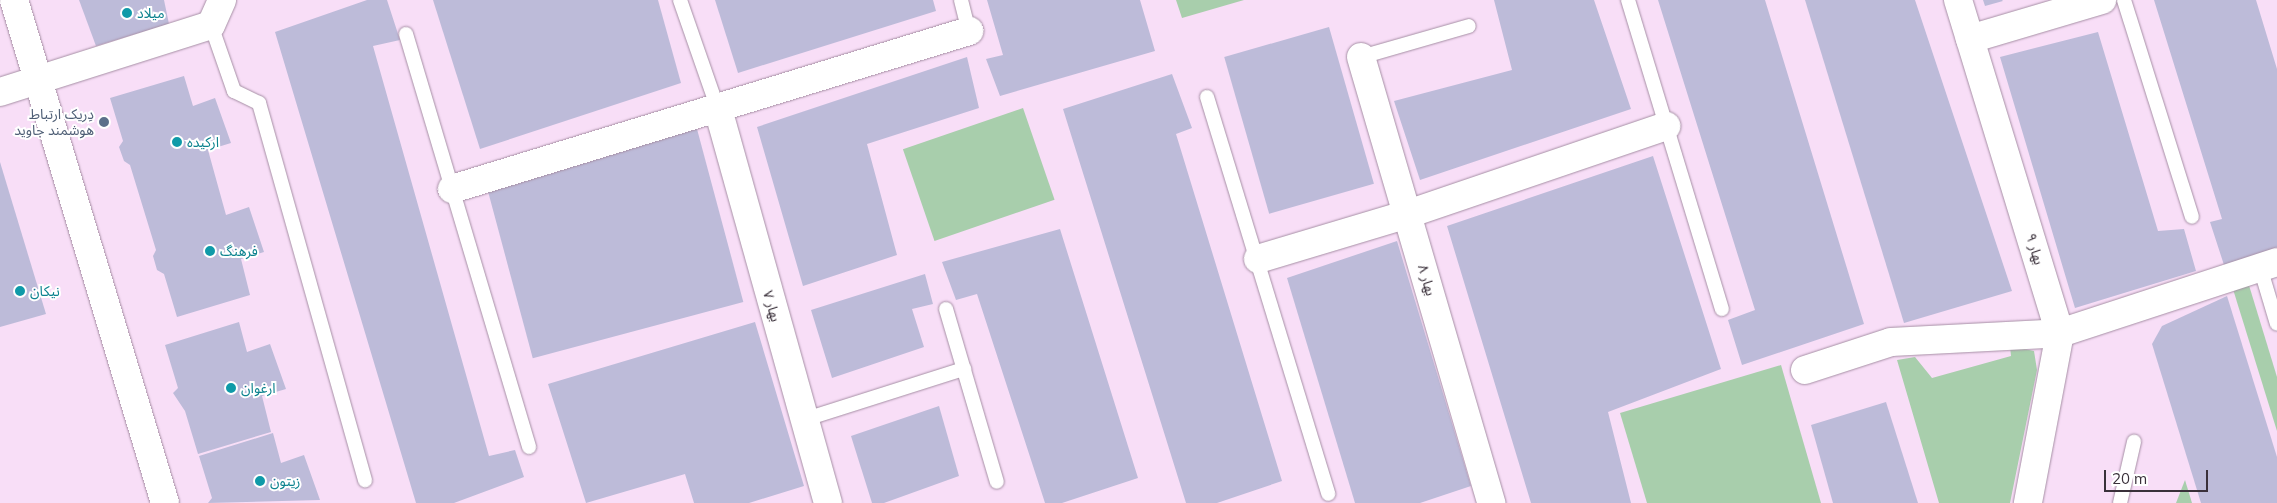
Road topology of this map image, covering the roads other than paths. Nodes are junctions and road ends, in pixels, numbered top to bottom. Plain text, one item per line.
1 (14, 0) edge
2 (222, 0) edge
3 (680, 0) edge
4 (961, 0) edge
5 (1628, 0) edge
6 (1958, 0) edge
7 (2102, 0) edge
8 (2124, 0) edge
9 (211, 24) junction
10 (1469, 26) dead end
11 (970, 31) joint
12 (406, 34) dead end
13 (1970, 39) junction
14 (1360, 57) joint
15 (39, 81) junction
16 (0, 92) edge
17 (1207, 97) dead end
18 (718, 109) junction
19 (1666, 126) junction
20 (452, 189) junction
21 (1408, 214) junction
22 (2192, 216) dead end
23 (1258, 259) junction
24 (2269, 265) edge
25 (946, 309) dead end
26 (1722, 309) dead end
27 (2277, 324) edge
28 (2060, 333) junction
29 (964, 369) junction
30 (1805, 370) dead end
31 (806, 419) junction
32 (2134, 442) dead end
33 (529, 447) dead end
34 (365, 480) dead end
35 (997, 482) dead end
36 (1328, 494) dead end
37 (165, 503) edge
38 (828, 503) edge
39 (1491, 503) edge
40 (2028, 503) edge
41 (2120, 503) edge

1 - 15 street
2 - 9 street
3 - 18 lane
4 - 11 lane
5 - 19 lane
6 - 13 street, بهار ۹
7 - 13 street
8 - 22 lane
9 - 15 street
9 - 34 lane
10 - 14 lane
11 - 18 street
12 - 20 lane
13 - 28 street, بهار ۹
14 - 21 street, بهار ۸
15 - 16 street
15 - 37 street
17 - 23 lane
18 - 20 street
18 - 31 street, بهار ۷
19 - 21 street
19 - 26 lane
20 - 33 lane
21 - 23 street
21 - 39 street, بهار ۸
23 - 36 lane
24 - 27 lane
24 - 28 street
25 - 29 lane
28 - 30 street
28 - 40 street, بهار ۹
29 - 31 lane
29 - 35 lane
31 - 38 street, بهار ۷
32 - 41 lane

